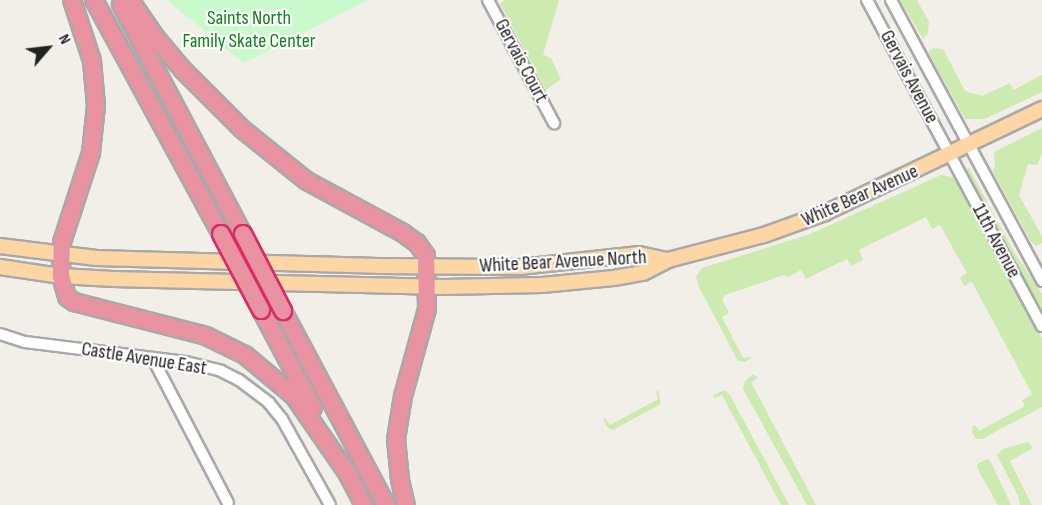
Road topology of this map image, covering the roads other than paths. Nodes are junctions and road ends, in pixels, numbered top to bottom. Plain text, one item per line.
1 (72, 0) edge
2 (94, 0) edge
3 (120, 0) edge
4 (130, 0) edge
5 (488, 0) edge
6 (867, 0) edge
7 (891, 0) edge
8 (1042, 109) edge
9 (554, 123) dead end
10 (969, 145) junction
11 (950, 155) junction
12 (0, 246) edge
13 (60, 256) junction
14 (668, 260) junction
15 (0, 267) edge
16 (428, 267) junction
17 (61, 276) junction
18 (1042, 280) edge
19 (428, 287) junction
20 (1042, 326) edge
21 (0, 334) edge
22 (153, 359) junction
23 (348, 474) junction
24 (228, 503) dead end
25 (330, 505) edge
26 (364, 505) edge
27 (386, 505) edge
28 (406, 505) edge

1 - 13 highway
2 - 23 highway, bridge
3 - 27 highway, bridge
4 - 16 highway
5 - 9 street, Gervais Court
6 - 11 street, Gervais Avenue
7 - 10 street, Gervais Avenue
8 - 10 main road, White Bear Avenue
10 - 11 main road, White Bear Avenue
10 - 18 street, 11th Avenue
11 - 14 main road, White Bear Avenue
11 - 20 street, 11th Avenue
12 - 13 main road, White Bear Avenue North
13 - 16 main road, White Bear Avenue North
13 - 17 highway
14 - 16 main road, White Bear Avenue North
14 - 19 main road, White Bear Avenue North
15 - 17 main road, White Bear Avenue North
16 - 19 highway
17 - 19 main road, White Bear Avenue North
17 - 23 highway
19 - 28 highway
21 - 22 street, Castle Avenue East
22 - 24 street
22 - 25 street, Castle Avenue East
23 - 26 highway

